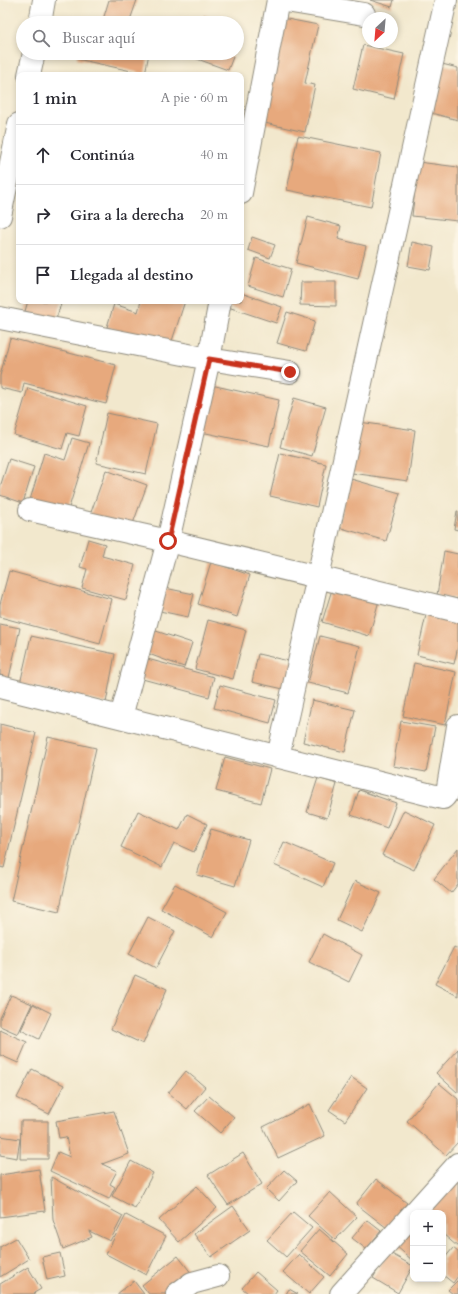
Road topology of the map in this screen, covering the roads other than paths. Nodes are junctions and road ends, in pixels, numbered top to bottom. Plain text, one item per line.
1 (44, 0) edge
2 (279, 0) edge
3 (446, 0) edge
4 (362, 14) edge
5 (41, 16) edge
6 (32, 60) edge
7 (30, 72) edge
8 (16, 139) edge
9 (244, 178) edge
10 (0, 216) edge
11 (219, 304) edge
12 (0, 318) edge
13 (209, 359) junction
14 (290, 372) dead end
15 (30, 510) dead end
16 (168, 541) junction
17 (318, 578) junction
18 (458, 611) edge
19 (0, 687) edge
20 (121, 717) junction
21 (458, 726) edge
22 (278, 757) junction
23 (458, 1164) edge
24 (418, 1210) edge
25 (410, 1218) edge
26 (218, 1276) dead end
27 (177, 1294) edge
28 (341, 1294) edge

1 - 5 street
2 - 4 street
2 - 9 street
3 - 17 street
6 - 7 street
8 - 10 street
11 - 13 street
12 - 13 street
13 - 14 street
13 - 16 street
15 - 16 street
16 - 17 street
16 - 20 street
17 - 18 street
17 - 22 street
19 - 20 street
20 - 22 street
21 - 22 street
23 - 24 street
25 - 28 street
26 - 27 street

